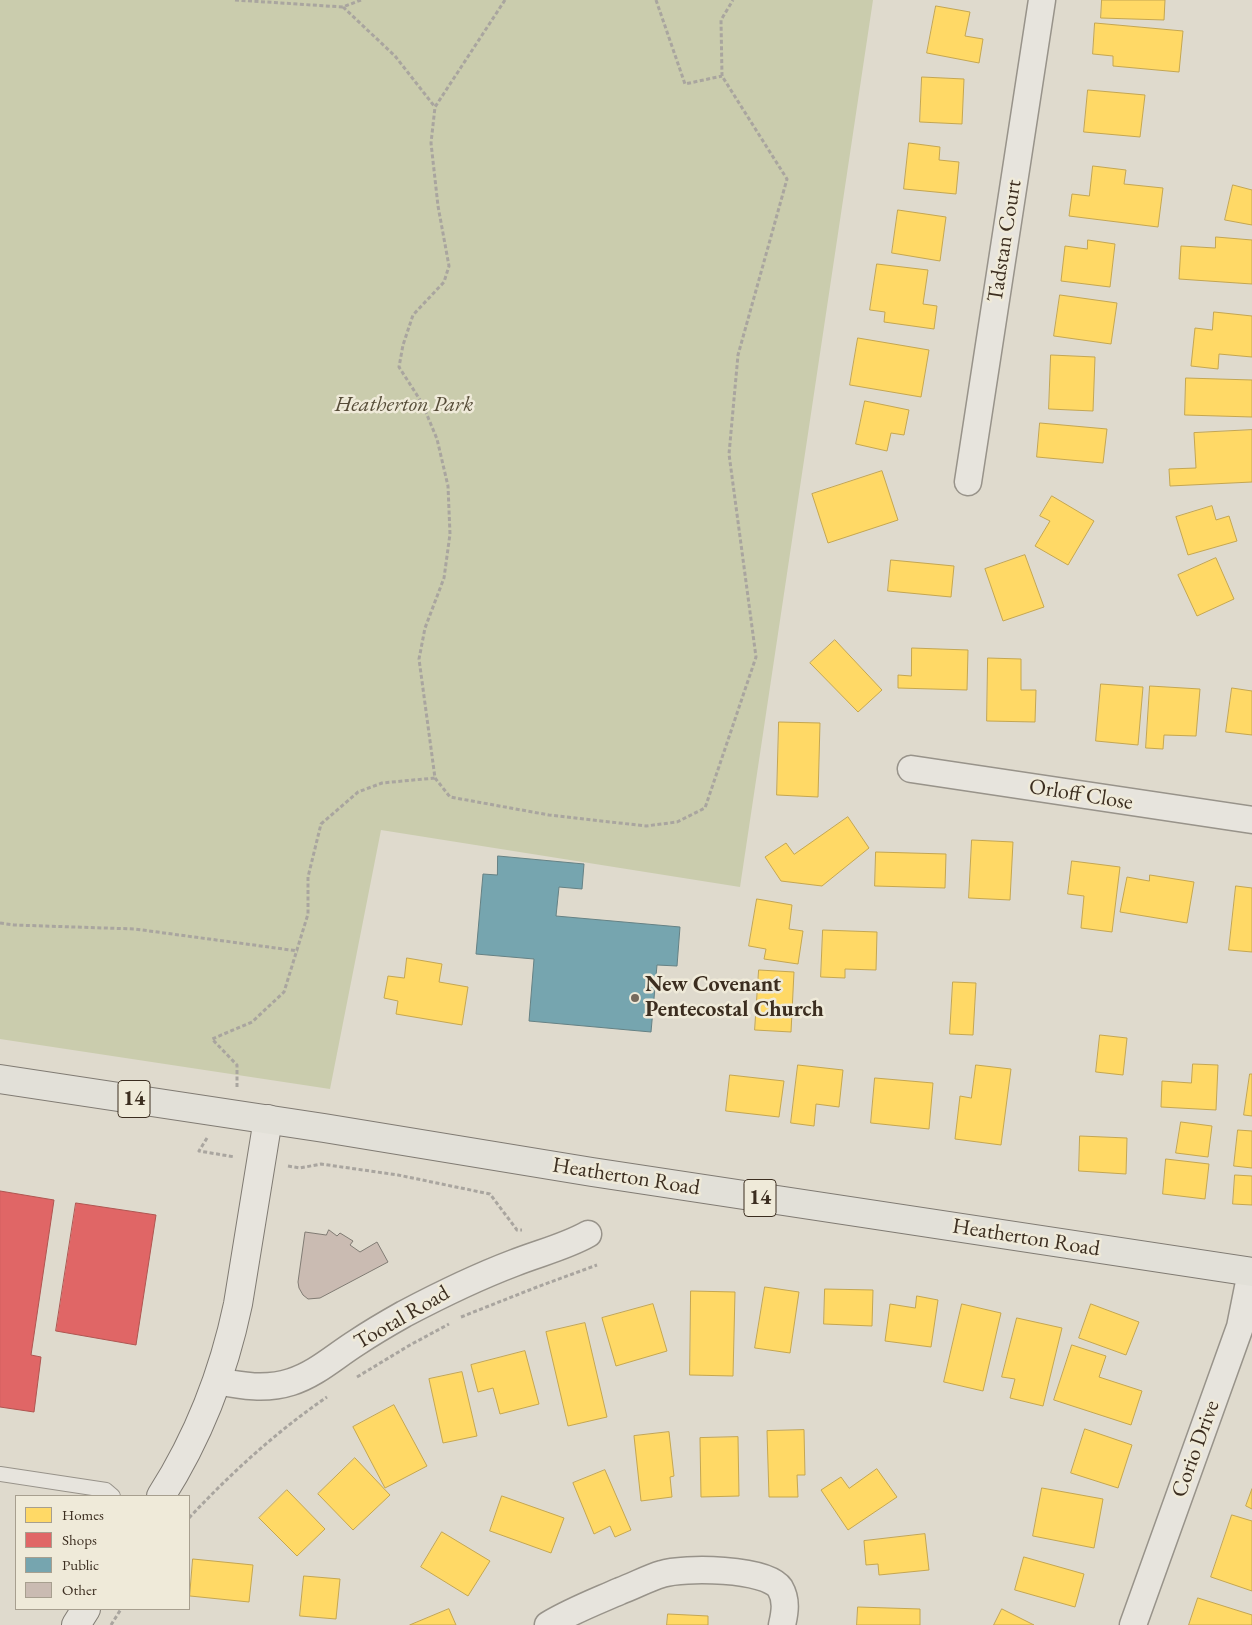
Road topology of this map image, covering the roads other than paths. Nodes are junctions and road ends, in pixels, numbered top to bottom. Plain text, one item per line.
1 (1042, 0) edge
2 (968, 482) dead end
3 (911, 769) dead end
4 (1252, 820) edge
5 (0, 1079) edge
6 (268, 1119) junction
7 (588, 1234) dead end
8 (1252, 1272) edge
9 (217, 1381) junction
10 (0, 1474) edge
11 (112, 1495) edge
12 (162, 1495) edge
13 (85, 1610) edge
14 (76, 1625) edge
15 (548, 1625) edge
16 (782, 1625) edge
17 (1133, 1625) edge

1 - 2 street, Tadstan Court
3 - 4 street, Orloff Close
5 - 6 main road, Heatherton Road / 14
6 - 8 main road, Heatherton Road / 14
6 - 9 main road
7 - 9 street, Tootal Road
8 - 17 street, Corio Drive
9 - 12 main road
10 - 11 lane
13 - 14 main road
15 - 16 street

